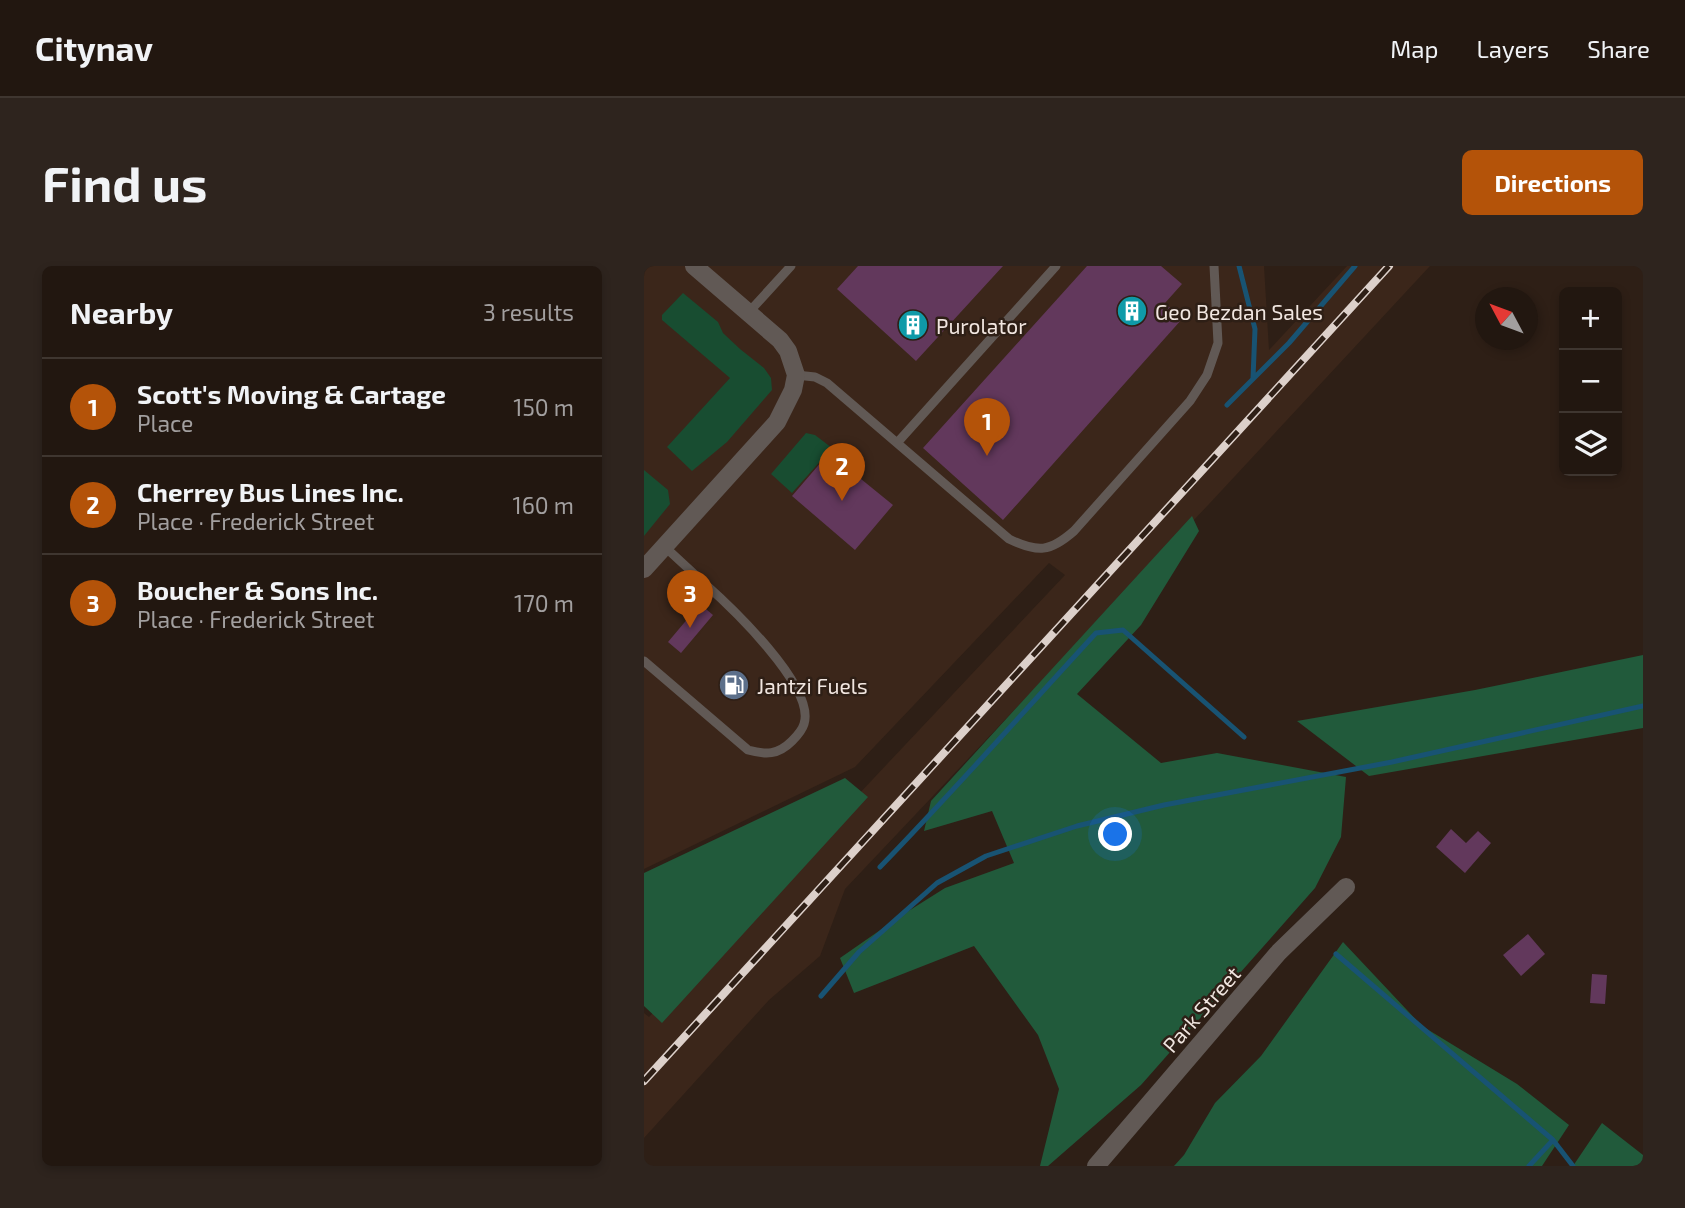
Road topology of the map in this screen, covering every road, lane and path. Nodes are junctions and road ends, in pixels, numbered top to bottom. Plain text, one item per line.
1 (694, 266) edge
2 (791, 266) edge
3 (1056, 266) edge
4 (1214, 266) edge
5 (749, 312) junction
6 (796, 374) junction
7 (897, 443) junction
8 (665, 547) junction
9 (644, 569) edge
10 (644, 660) edge
11 (1346, 887) dead end
12 (1096, 1166) edge

1 - 5 street
2 - 5 lane
3 - 7 lane
4 - 7 lane
5 - 6 street
6 - 7 lane
6 - 8 street
8 - 9 street
8 - 10 lane
11 - 12 street, Park Street

